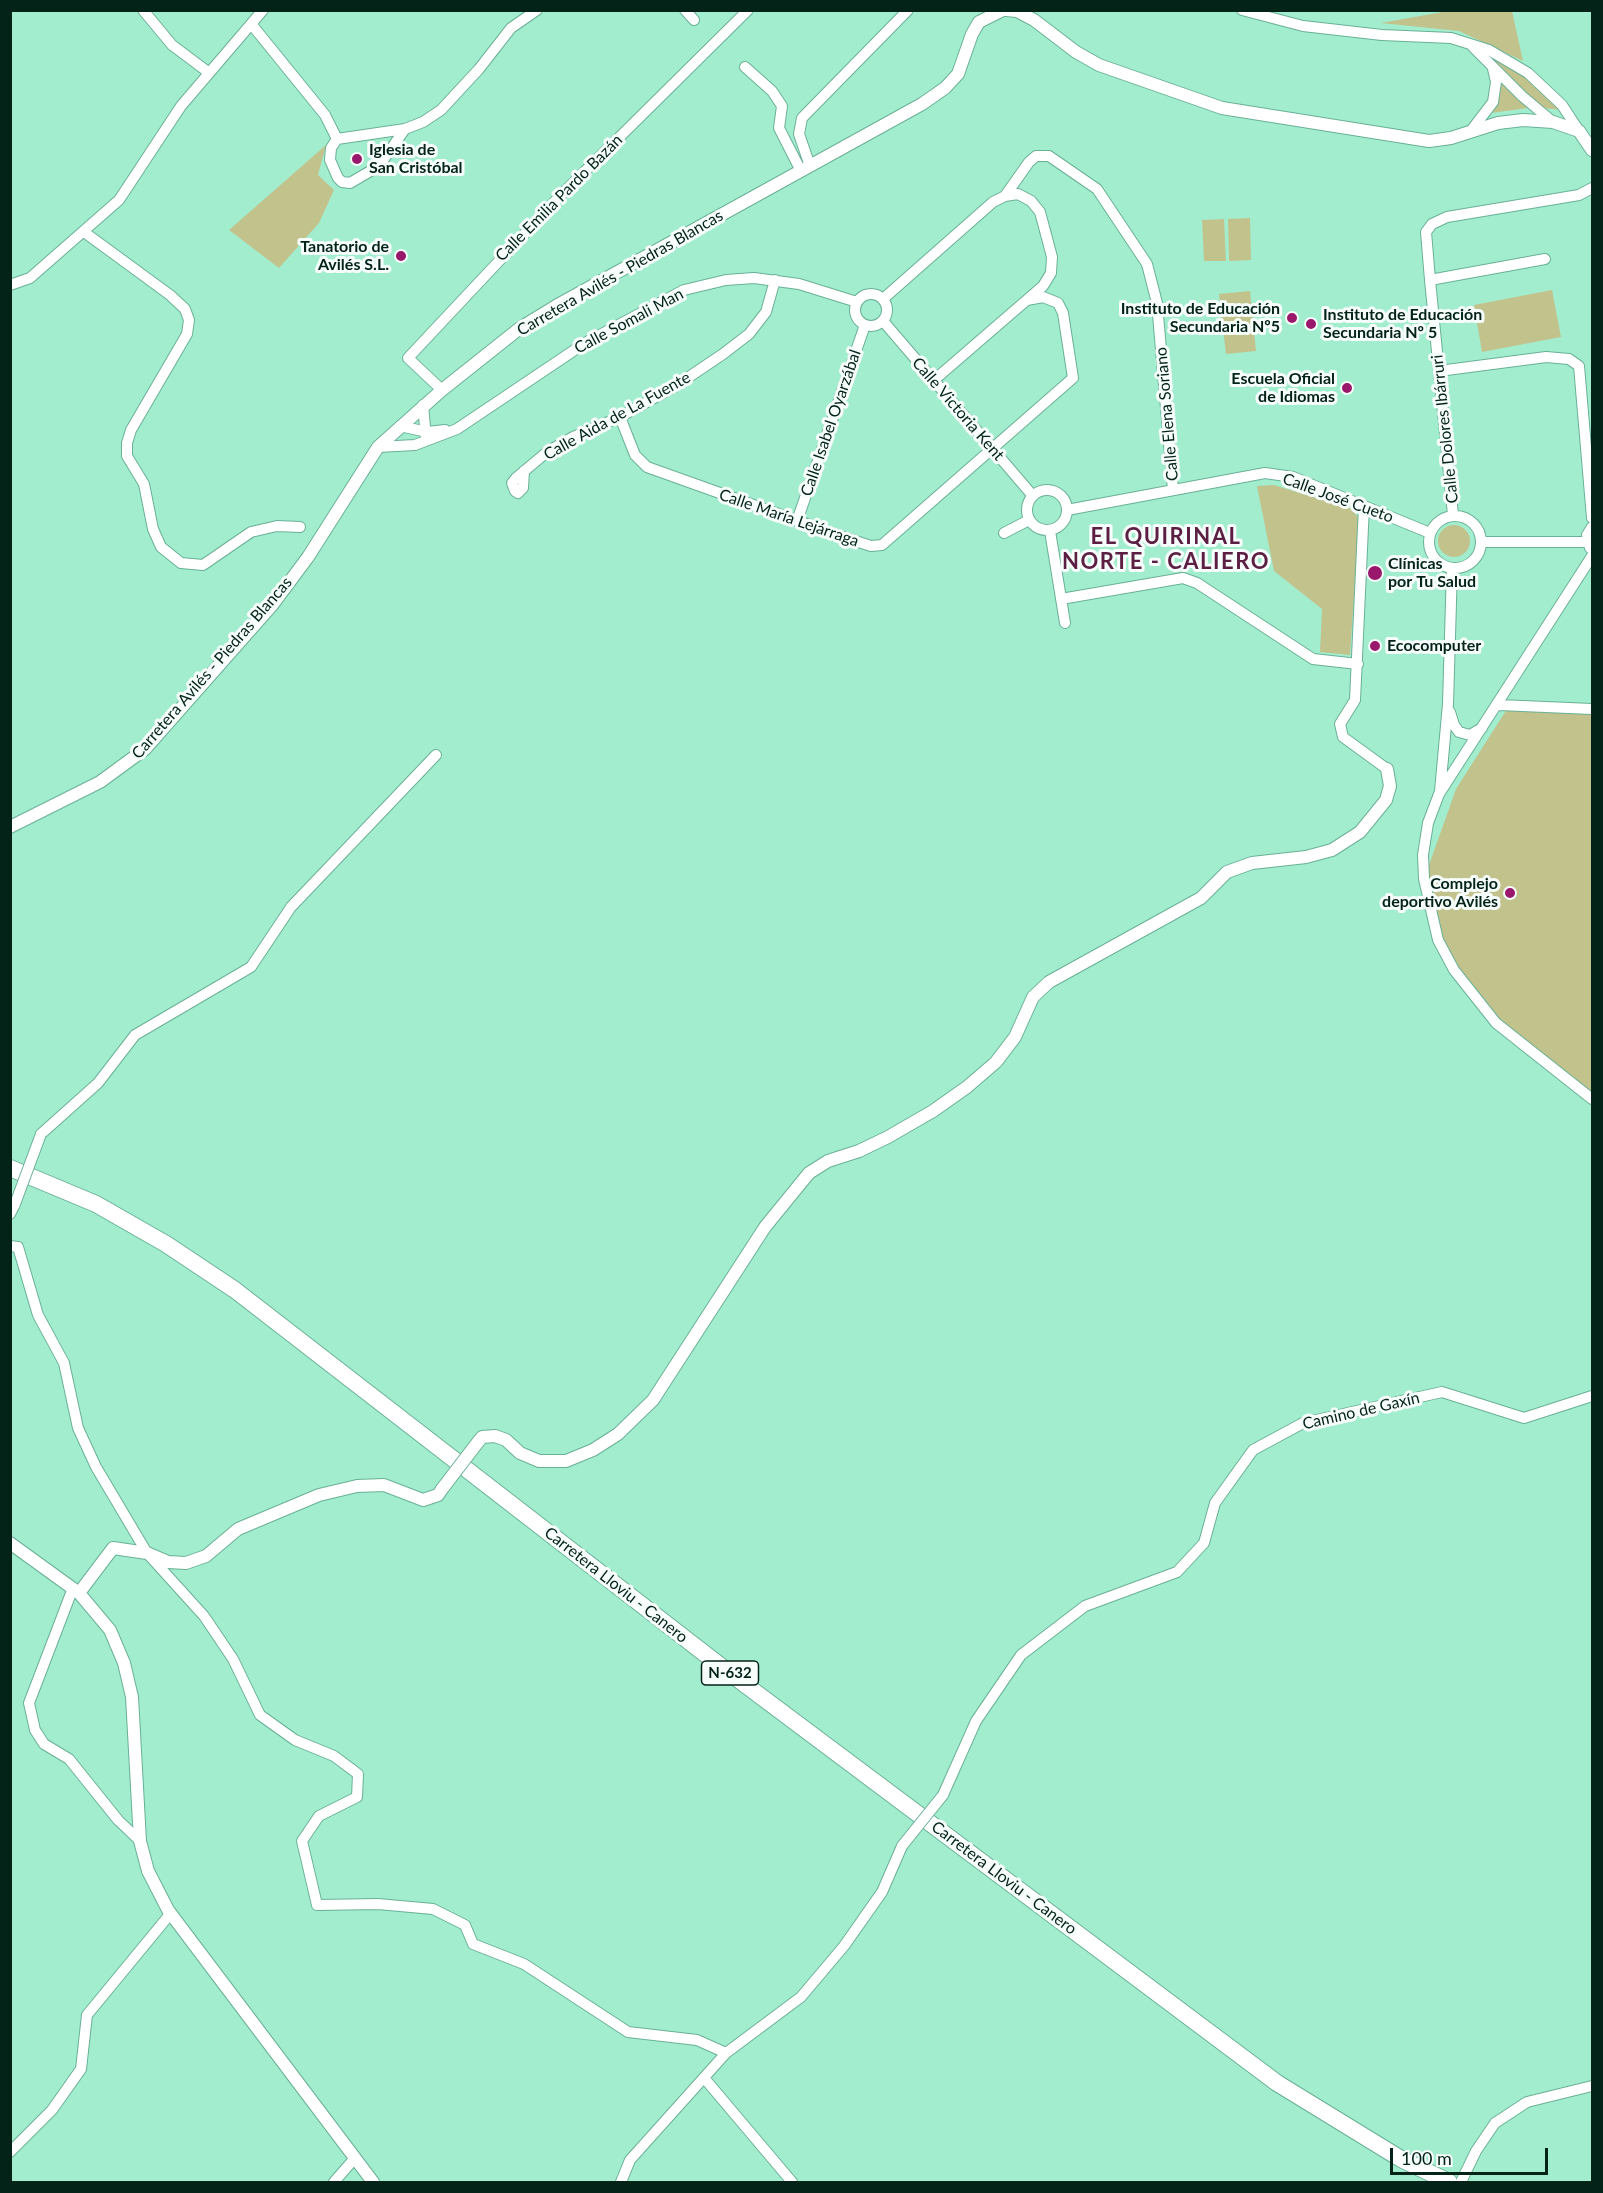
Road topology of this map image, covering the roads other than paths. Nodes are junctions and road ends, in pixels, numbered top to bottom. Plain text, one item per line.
1 (143, 10) edge
2 (262, 10) edge
3 (537, 10) edge
4 (685, 10) edge
5 (748, 10) edge
6 (908, 10) edge
7 (1005, 10) edge
8 (1242, 10) edge
9 (1258, 13) edge
10 (694, 20) dead end
11 (252, 25) junction
12 (1470, 45) junction
13 (1492, 66) junction
14 (745, 67) dead end
15 (208, 72) junction
16 (1553, 122) junction
17 (405, 129) junction
18 (1579, 131) junction
19 (1470, 132) junction
20 (337, 139) junction
21 (1593, 150) edge
22 (805, 169) junction
23 (1593, 188) edge
24 (1005, 196) junction
25 (84, 231) junction
26 (1545, 259) dead end
27 (775, 280) junction
28 (1430, 280) junction
29 (10, 285) edge
30 (883, 299) junction
31 (1027, 300) junction
32 (857, 302) junction
33 (883, 321) junction
34 (865, 325) junction
35 (1438, 371) junction
36 (933, 381) junction
37 (442, 390) junction
38 (423, 405) junction
39 (620, 417) junction
40 (400, 426) junction
41 (422, 439) junction
42 (378, 447) junction
43 (992, 449) junction
44 (524, 471) dead end
45 (1173, 490) junction
46 (1033, 496) junction
47 (1364, 506) junction
48 (1067, 510) junction
49 (1453, 515) junction
50 (1593, 518) edge
51 (1029, 520) junction
52 (797, 521) junction
53 (300, 527) dead end
54 (1593, 527) edge
55 (1050, 531) junction
56 (1004, 533) dead end
57 (1430, 533) junction
58 (1482, 542) junction
59 (1590, 546) edge
60 (1593, 556) edge
61 (1452, 568) junction
62 (1061, 599) junction
63 (1065, 623) dead end
64 (1358, 664) junction
65 (1448, 704) junction
66 (1499, 705) junction
67 (1593, 709) edge
68 (1482, 728) junction
69 (436, 755) dead end
70 (1387, 769) joint
71 (1439, 794) junction
72 (10, 827) edge
73 (1593, 1099) edge
74 (10, 1168) edge
75 (10, 1215) edge
76 (10, 1246) edge
77 (1593, 1396) edge
78 (10, 1543) edge
79 (147, 1553) junction
80 (76, 1591) junction
81 (140, 1841) junction
82 (171, 1913) junction
83 (726, 2053) junction
84 (705, 2079) junction
85 (1593, 2086) edge
86 (10, 2152) edge
87 (355, 2158) junction
88 (334, 2182) edge
89 (373, 2182) edge
90 (621, 2182) edge
91 (792, 2182) edge
92 (1449, 2182) edge
93 (1461, 2182) edge

1 - 15 street
2 - 11 street
3 - 17 street
4 - 10 street
5 - 37 street, Calle Emilia Pardo Bazán
6 - 22 street
7 - 19 street, Carretera Avilés - Piedras Blancas
7 - 22 street, Carretera Avilés - Piedras Blancas
8 - 9 street
9 - 12 street
11 - 15 street
11 - 20 street
12 - 13 street
12 - 18 street
13 - 16 street
13 - 19 street
14 - 22 street
15 - 25 street
16 - 18 street, Carretera Avilés - Piedras Blancas
16 - 19 street, Carretera Avilés - Piedras Blancas
17 - 20 street
17 - 20 street
18 - 21 street
22 - 37 street, Carretera Avilés - Piedras Blancas
23 - 28 street, Calle Dolores Ibárruri
24 - 30 street
24 - 31 street
24 - 45 street, Calle Elena Soriano
25 - 29 street
25 - 53 street
26 - 28 street
27 - 32 street, Calle Somali Man
27 - 39 street, Calle Aida de La Fuente
27 - 41 street, Calle Somali Man
28 - 35 street, Calle Dolores Ibárruri
30 - 32 street
30 - 33 street
31 - 36 street
31 - 43 street
32 - 34 street
33 - 34 street
33 - 36 street, Calle Victoria Kent
34 - 52 street, Calle Isabel Oyarzábal
35 - 49 street, Calle Dolores Ibárruri
35 - 50 street
36 - 43 street, Calle Victoria Kent
37 - 38 street, Carretera Avilés - Piedras Blancas
38 - 40 street, Carretera Avilés - Piedras Blancas
38 - 41 street
39 - 44 street, Calle Aida de La Fuente
39 - 52 street, Calle María Lejárraga
40 - 41 street
40 - 41 street
40 - 42 street, Carretera Avilés - Piedras Blancas
41 - 42 street, Calle Somali Man
42 - 72 street, Carretera Avilés - Piedras Blancas
43 - 46 street, Calle Victoria Kent
43 - 52 street, Calle María Lejárraga
45 - 47 street, Calle José Cueto
45 - 48 street, Calle José Cueto
46 - 48 street
46 - 51 street
47 - 57 street, Calle José Cueto
47 - 64 street
48 - 55 street
49 - 57 street
49 - 58 street
51 - 55 street
51 - 56 street
54 - 59 street
55 - 62 street
57 - 61 street
58 - 59 street
58 - 61 street
60 - 66 street
61 - 65 street
62 - 63 street
62 - 64 street
64 - 70 street
65 - 68 street
65 - 71 street
66 - 67 street
66 - 68 street
68 - 71 street
69 - 75 street, bridge
70 - 79 street, bridge
71 - 73 street
74 - 92 highway, Carretera Lloviu - Canero / N-632
76 - 79 street
77 - 83 street, Camino de Gaxín, bridge
78 - 80 street
79 - 80 street
79 - 83 street
80 - 81 street
80 - 81 street
81 - 82 street
82 - 86 street
82 - 87 street
83 - 84 street, Camino de Gaxín
84 - 90 street, Camino de Gaxín
84 - 91 street
85 - 93 street
87 - 88 street
87 - 89 street

